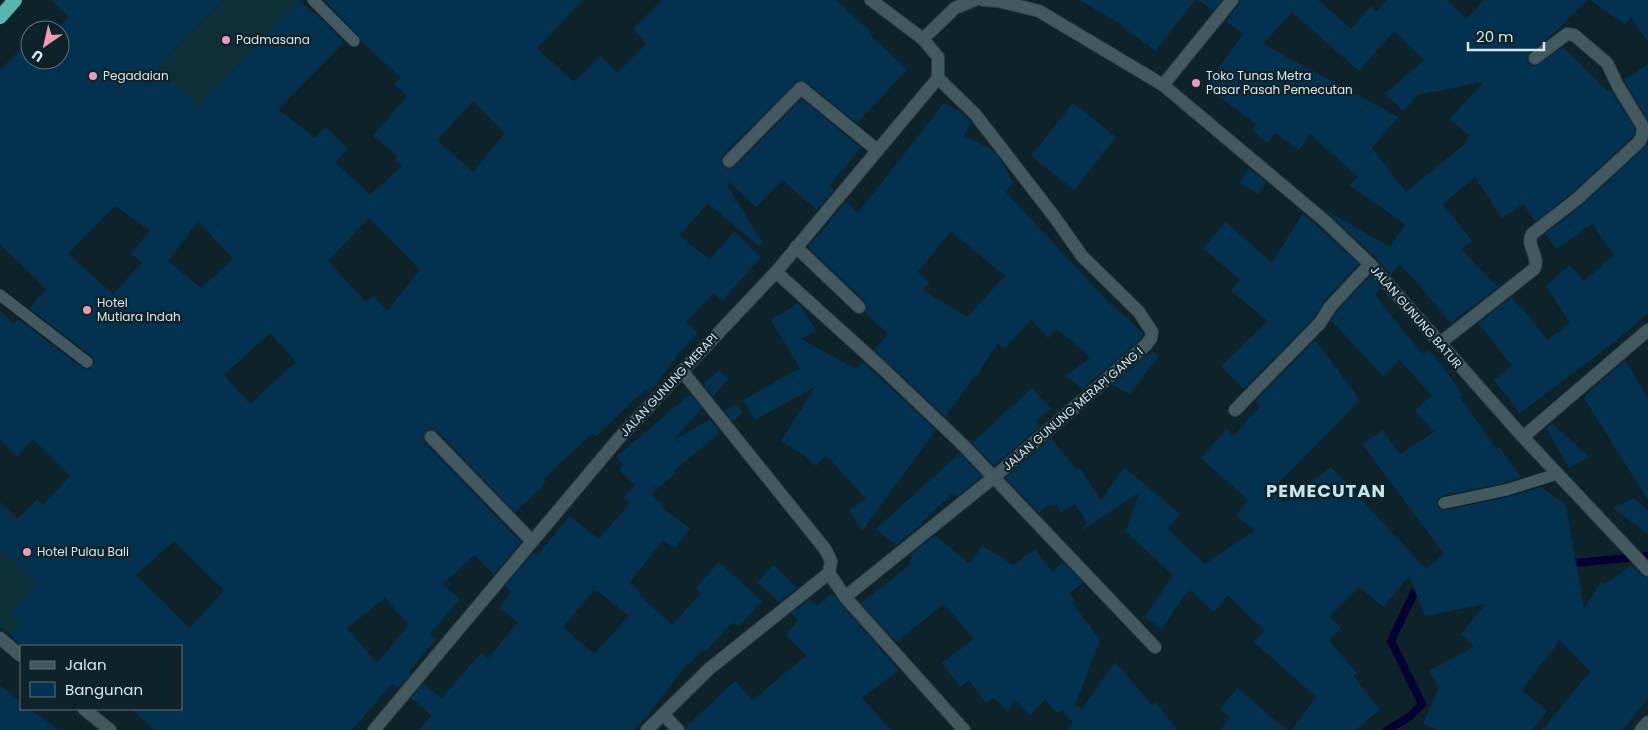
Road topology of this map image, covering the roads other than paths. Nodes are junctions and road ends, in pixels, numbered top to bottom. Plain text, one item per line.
1 (16, 0) edge
2 (313, 0) edge
3 (871, 0) edge
4 (976, 0) edge
5 (983, 0) edge
6 (1232, 0) edge
7 (0, 17) edge
8 (923, 39) junction
9 (354, 41) dead end
10 (1535, 58) dead end
11 (938, 78) junction
12 (1163, 85) junction
13 (877, 150) junction
14 (728, 160) dead end
15 (796, 247) junction
16 (1370, 264) junction
17 (776, 272) junction
18 (0, 295) edge
19 (859, 307) dead end
20 (1648, 330) edge
21 (1440, 343) junction
22 (88, 362) dead end
23 (682, 371) junction
24 (1235, 410) dead end
25 (431, 437) dead end
26 (1523, 437) junction
27 (1557, 474) junction
28 (993, 478) junction
29 (1444, 503) dead end
30 (532, 541) junction
31 (1648, 570) edge
32 (829, 573) junction
33 (845, 597) junction
34 (0, 638) edge
35 (1155, 647) dead end
36 (20, 655) edge
37 (85, 710) edge
38 (663, 714) junction
39 (1648, 722) edge
40 (110, 730) edge
41 (374, 730) edge
42 (647, 730) edge
43 (678, 730) edge
44 (964, 730) edge
45 (1641, 730) edge

1 - 7 highway
2 - 9 lane
3 - 8 street
4 - 8 street
5 - 12 street, JALAN GUNUNG BATUR
6 - 12 street
8 - 11 street
10 - 21 street
11 - 13 street, JALAN GUNUNG MERAPI
11 - 28 street, JALAN GUNUNG MERAPI GANG I
12 - 16 street, JALAN GUNUNG BATUR
13 - 14 street
13 - 15 street, JALAN GUNUNG MERAPI
15 - 17 street, JALAN GUNUNG MERAPI
15 - 19 street
16 - 21 street, JALAN GUNUNG BATUR
16 - 24 street
17 - 23 street, JALAN GUNUNG MERAPI
17 - 28 street
18 - 22 lane
20 - 26 street
21 - 26 street, JALAN GUNUNG BATUR
23 - 30 street, JALAN GUNUNG MERAPI
23 - 32 street
25 - 30 street
26 - 27 street, JALAN GUNUNG BATUR
27 - 29 lane
27 - 31 street, JALAN GUNUNG BATUR
28 - 33 street, JALAN GUNUNG MERAPI GANG I
28 - 35 street
30 - 41 street, JALAN GUNUNG MERAPI
32 - 33 street
32 - 38 street
33 - 44 street
34 - 36 street
37 - 40 street
38 - 42 street
38 - 43 street
39 - 45 street

